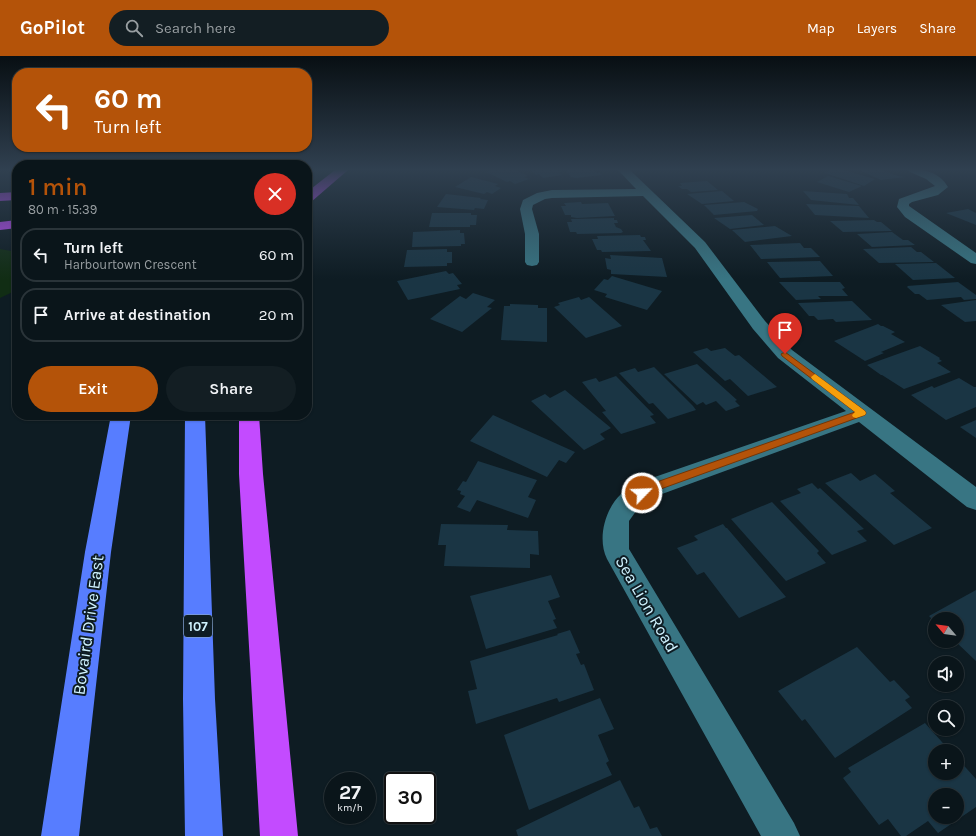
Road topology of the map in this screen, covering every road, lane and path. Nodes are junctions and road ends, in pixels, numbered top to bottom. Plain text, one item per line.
1 (526, 206) edge
2 (660, 206) edge
3 (903, 206) edge
4 (12, 225) edge
5 (0, 226) edge
6 (976, 260) edge
7 (532, 262) dead end
8 (862, 413) junction
9 (120, 420) edge
10 (195, 420) edge
11 (249, 420) edge
12 (976, 500) edge
13 (60, 836) edge
14 (204, 836) edge
15 (279, 836) edge
16 (781, 836) edge

1 - 7 street
2 - 8 street
3 - 6 street
4 - 5 highway
8 - 12 street
8 - 16 street, Sea Lion Road
9 - 13 main road, Bovaird Drive East
10 - 14 main road, 107
11 - 15 highway

